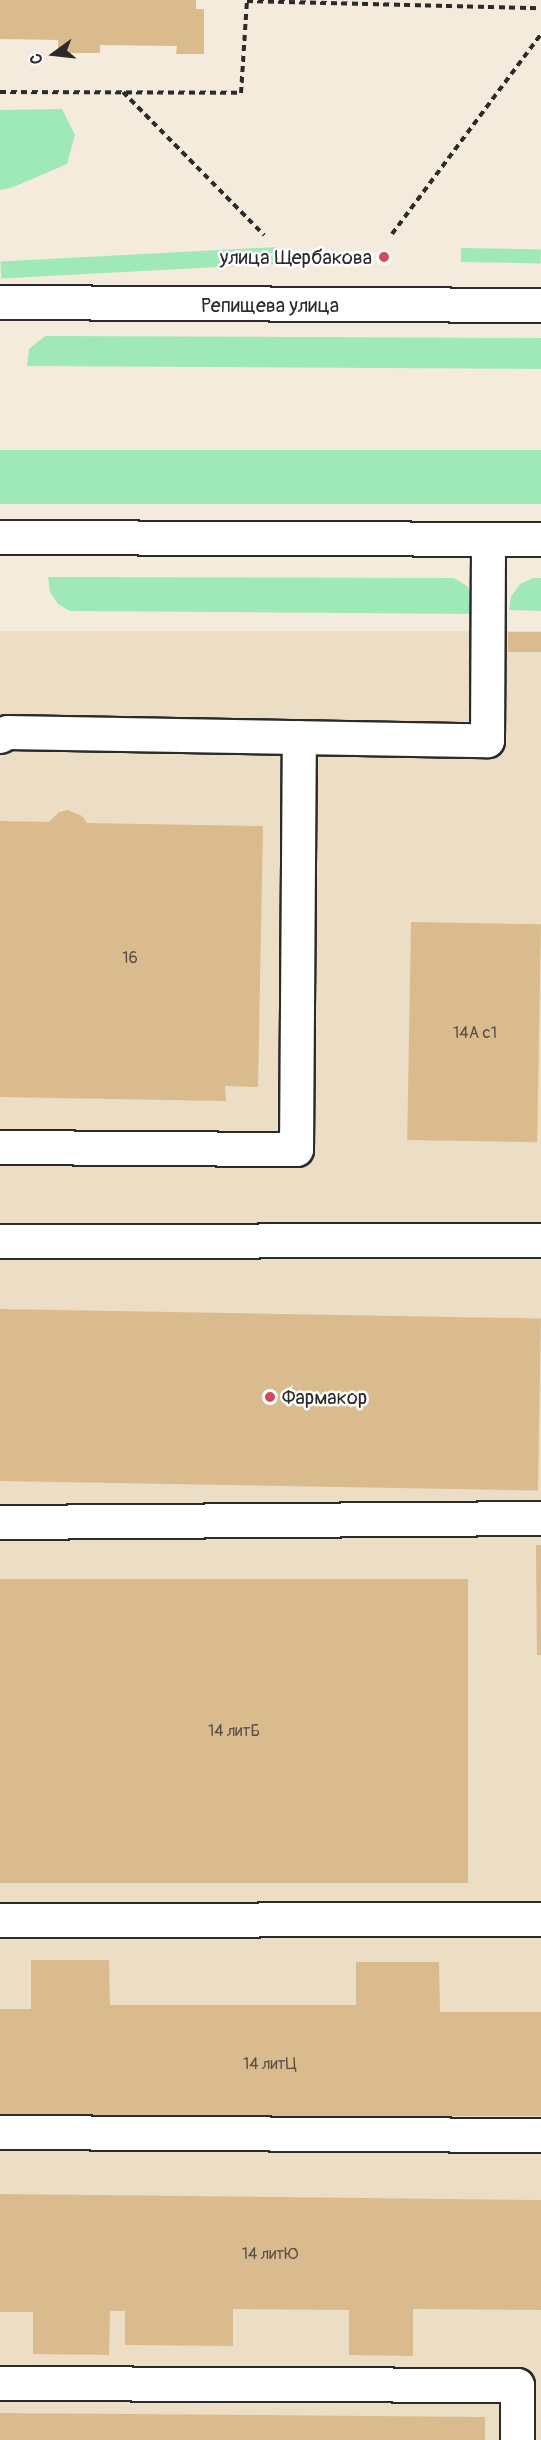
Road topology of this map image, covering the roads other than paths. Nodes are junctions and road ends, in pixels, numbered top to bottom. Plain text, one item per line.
1 (0, 302) edge
2 (541, 305) edge
3 (0, 537) edge
4 (488, 539) junction
5 (541, 539) edge
6 (0, 736) edge
7 (299, 737) junction
8 (0, 1147) edge
9 (541, 1240) edge
10 (0, 1241) edge
11 (541, 1518) edge
12 (0, 1522) edge
13 (541, 1919) edge
14 (0, 1920) edge
15 (0, 2132) edge
16 (541, 2135) edge
17 (0, 2383) edge
18 (517, 2440) edge

1 - 2 street, Репищева улица
3 - 4 street
4 - 5 street
4 - 7 street
6 - 7 street
7 - 8 street
9 - 10 street
11 - 12 street
13 - 14 street
15 - 16 street
17 - 18 street

